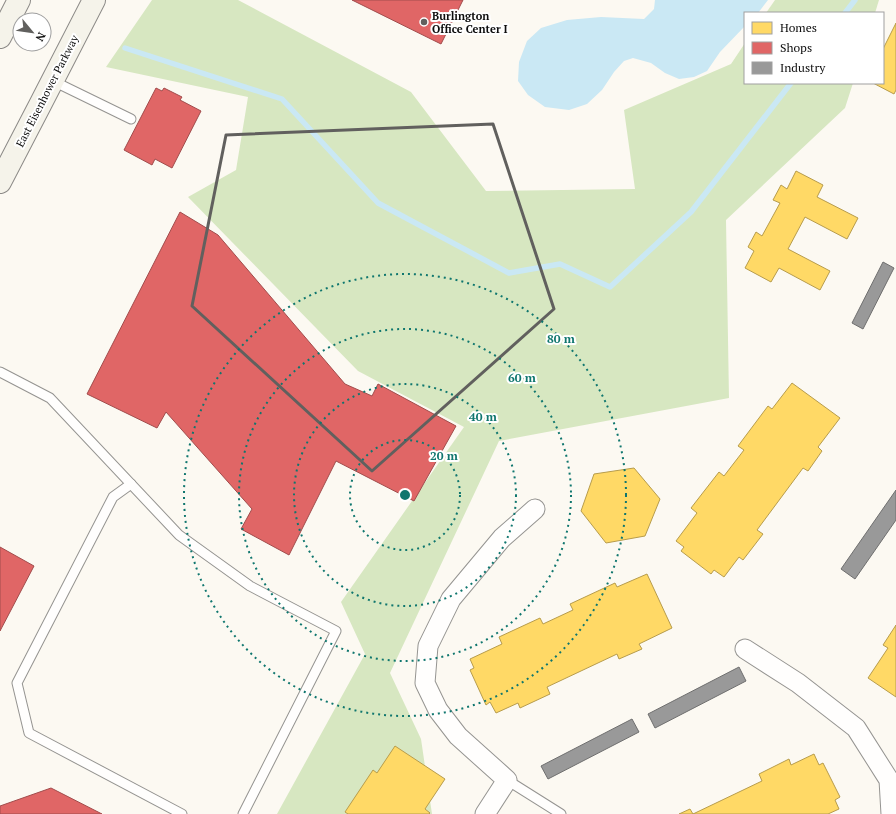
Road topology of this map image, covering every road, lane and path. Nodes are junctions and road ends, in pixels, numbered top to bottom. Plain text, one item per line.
1 (19, 0) edge
2 (94, 0) edge
3 (0, 37) edge
4 (53, 81) junction
5 (131, 119) dead end
6 (0, 182) edge
7 (0, 372) edge
8 (131, 484) junction
9 (535, 508) dead end
10 (746, 649) dead end
11 (507, 780) junction
12 (182, 814) edge
13 (243, 814) edge
14 (485, 814) edge
15 (561, 814) edge
16 (891, 814) edge

1 - 3 main road
2 - 4 main road, East Eisenhower Parkway
4 - 5 lane
4 - 6 main road, East Eisenhower Parkway
7 - 8 lane
8 - 12 lane
8 - 13 lane
9 - 11 street
10 - 16 street
11 - 14 street
11 - 15 lane

